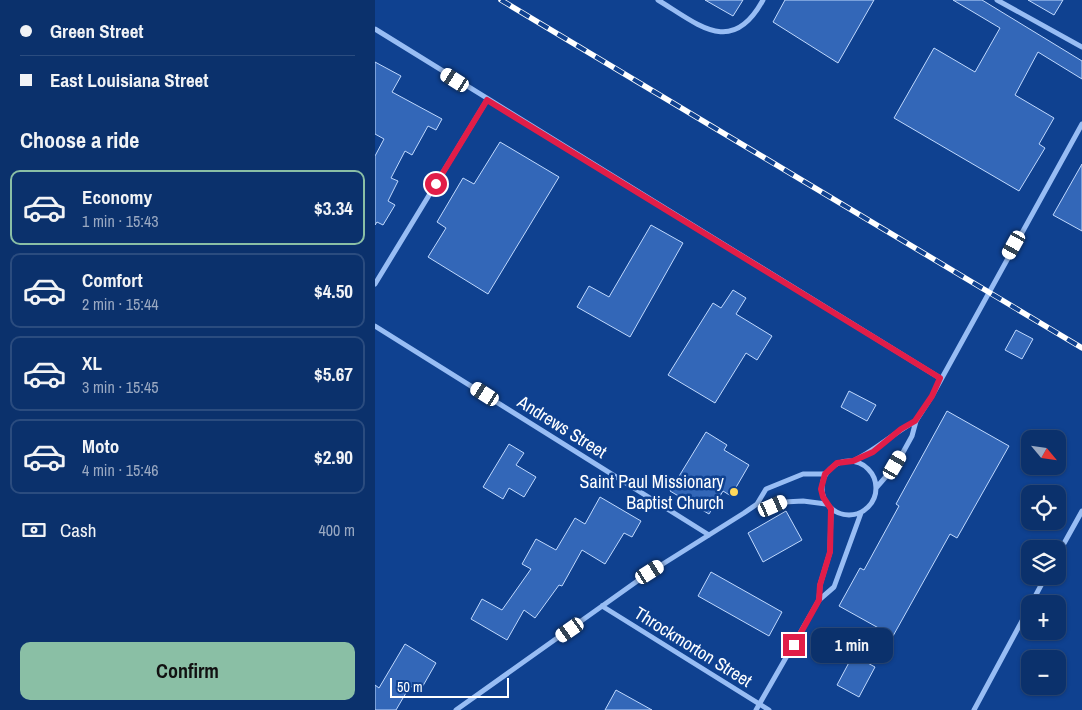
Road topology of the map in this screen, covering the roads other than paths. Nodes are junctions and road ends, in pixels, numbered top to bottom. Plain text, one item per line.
1 (658, 0) edge
2 (763, 0) edge
3 (997, 0) edge
4 (375, 29) edge
5 (1082, 47) edge
6 (487, 100) junction
7 (1082, 124) edge
8 (375, 284) edge
9 (375, 326) edge
10 (940, 378) junction
11 (915, 421) junction
12 (853, 461) junction
13 (825, 474) junction
14 (876, 488) junction
15 (757, 504) junction
16 (826, 504) junction
17 (831, 509) junction
18 (1082, 511) edge
19 (861, 513) junction
20 (709, 535) junction
21 (1066, 540) edge
22 (819, 600) junction
23 (602, 606) junction
24 (1021, 623) edge
25 (759, 704) junction
26 (456, 710) edge
27 (756, 710) edge
28 (769, 710) edge
29 (974, 710) edge

1 - 2 street
3 - 5 street
4 - 6 street
6 - 8 street
6 - 10 street
7 - 10 street
9 - 20 street, Andrews Street
10 - 11 street
11 - 12 street
11 - 14 street
12 - 13 street
12 - 14 street
13 - 15 street
13 - 16 street
14 - 19 street
15 - 16 street
15 - 20 street
16 - 17 street
17 - 19 street
17 - 22 street
18 - 21 street
19 - 22 street
20 - 23 street
22 - 25 street
23 - 25 street, Throckmorton Street
23 - 26 street
24 - 29 street
25 - 27 street
25 - 28 street, Throckmorton Street

